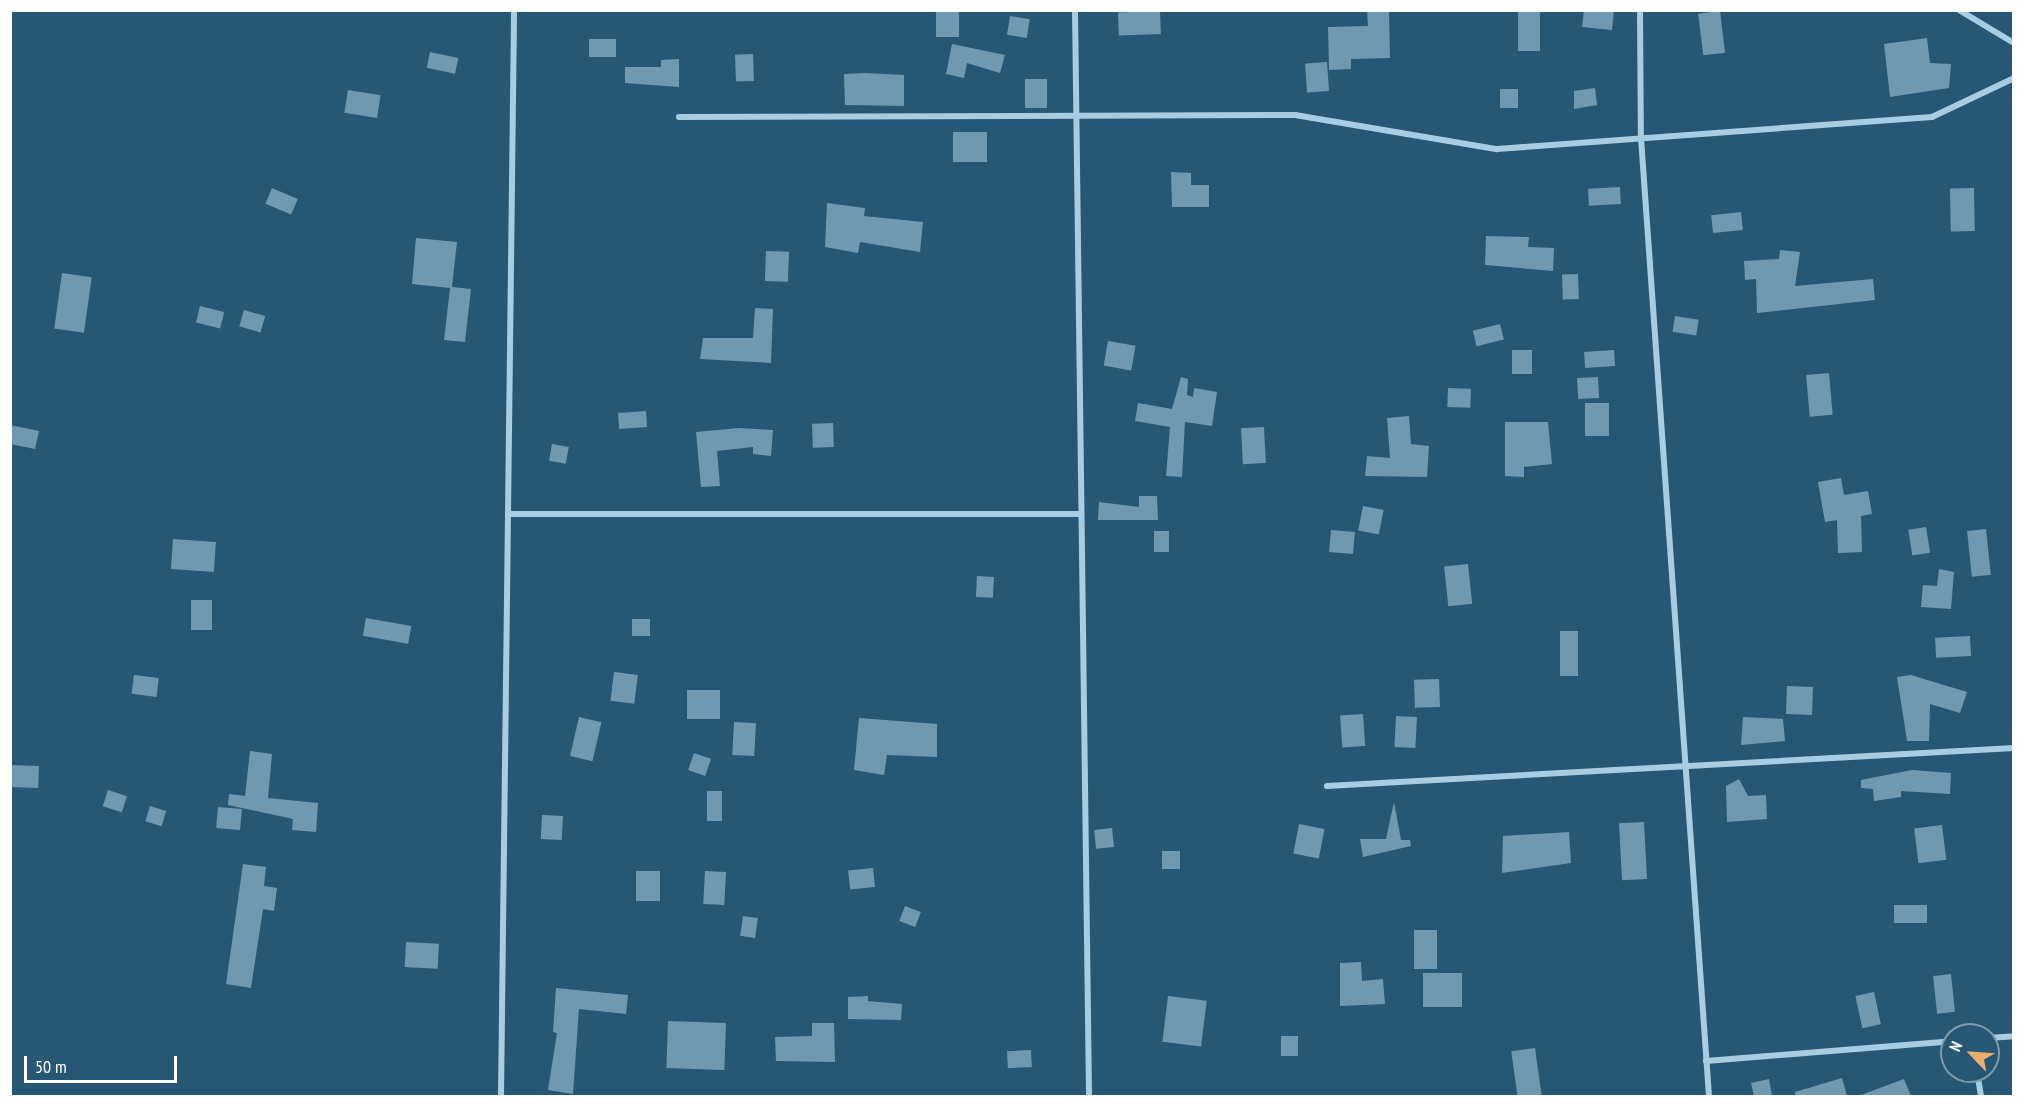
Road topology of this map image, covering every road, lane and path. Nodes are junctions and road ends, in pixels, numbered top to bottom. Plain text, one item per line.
1 (514, 10) edge
2 (1075, 10) edge
3 (1640, 10) edge
4 (1959, 10) edge
5 (2013, 43) edge
6 (2013, 78) edge
7 (1076, 116) junction
8 (679, 117) dead end
9 (1641, 138) junction
10 (508, 514) junction
11 (1081, 514) junction
12 (2013, 748) edge
13 (1684, 768) junction
14 (1327, 786) dead end
15 (1940, 1042) edge
16 (1706, 1061) junction
17 (501, 1096) edge
18 (1089, 1096) edge
19 (1709, 1096) edge

1 - 10 street
2 - 7 street
3 - 9 street
4 - 5 street
6 - 9 street
7 - 8 street
7 - 9 street
7 - 11 street
9 - 13 street
10 - 11 street
10 - 17 street
11 - 18 street
12 - 13 street
13 - 14 street
13 - 16 street
15 - 16 street
16 - 19 street

